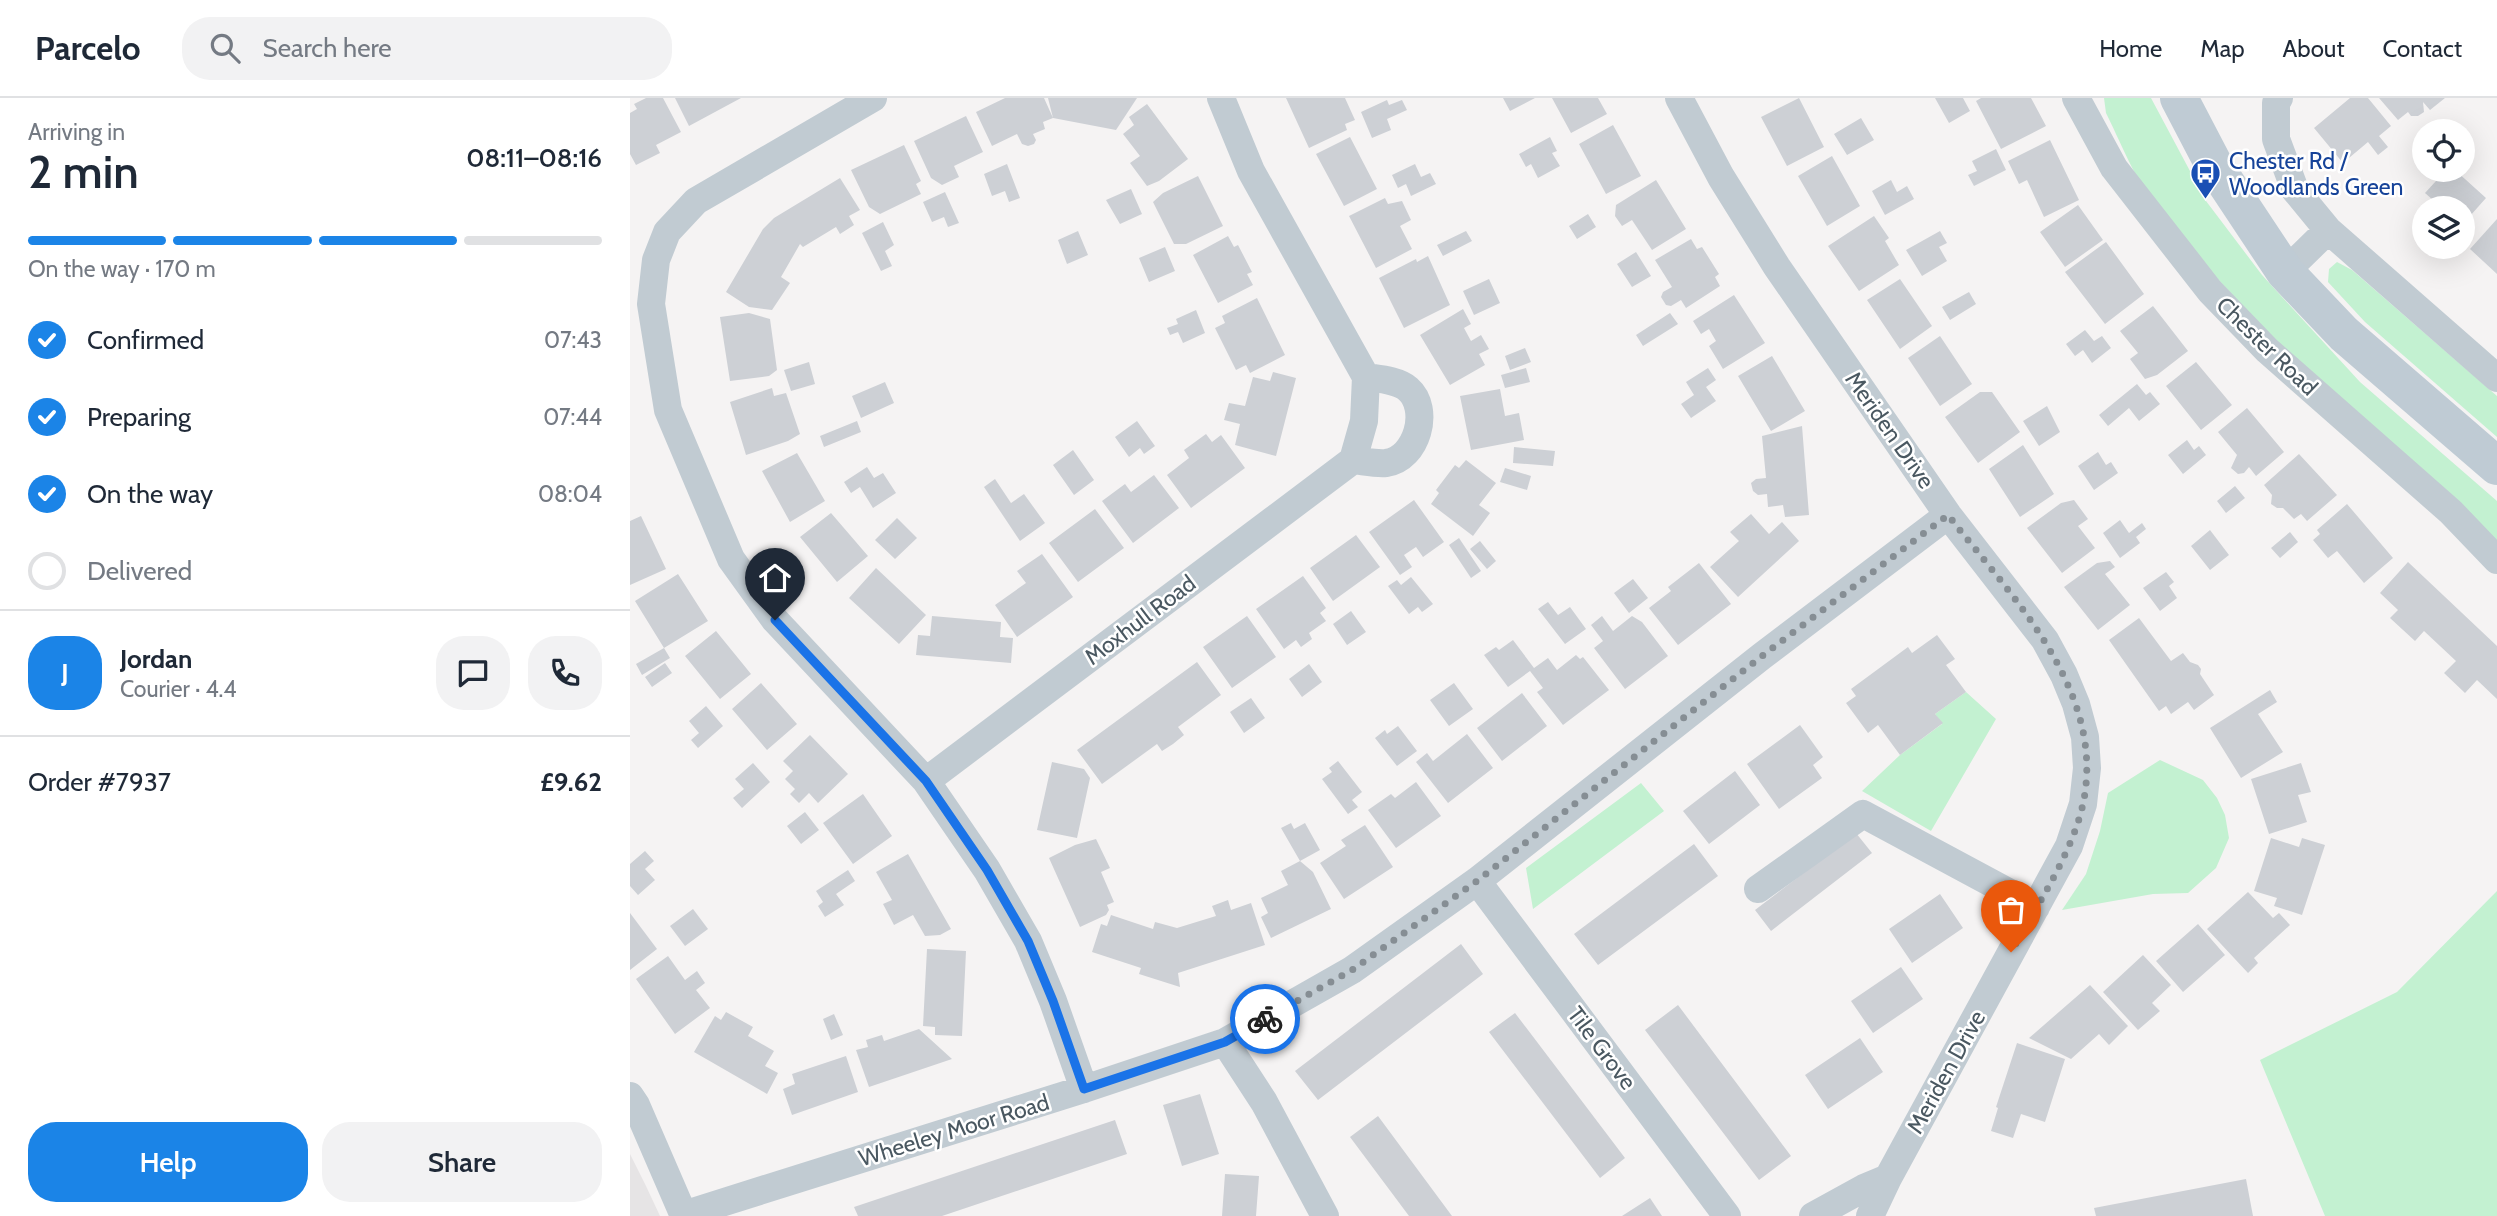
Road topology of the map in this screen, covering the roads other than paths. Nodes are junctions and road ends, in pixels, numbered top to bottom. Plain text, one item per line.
1 (873, 98) edge
2 (1221, 98) edge
3 (1679, 98) edge
4 (2076, 98) edge
5 (2179, 98) edge
6 (2279, 98) edge
7 (2328, 230) junction
8 (2286, 272) junction
9 (1366, 377) junction
10 (2497, 378) edge
11 (1353, 460) junction
12 (2497, 466) edge
13 (1948, 515) junction
14 (2497, 560) edge
15 (926, 781) junction
16 (1477, 881) junction
17 (1758, 888) dead end
18 (2036, 907) junction
19 (1225, 1042) junction
20 (1084, 1089) junction
21 (630, 1096) edge
22 (1888, 1178) junction
23 (683, 1215) edge
24 (1325, 1216) edge
25 (1727, 1216) edge
26 (1812, 1216) edge
27 (1870, 1216) edge

1 - 15 street
2 - 9 street
3 - 13 street, Meriden Drive
4 - 14 street, Chester Road
5 - 8 main road
6 - 7 street
7 - 8 street
7 - 10 street
8 - 12 main road
9 - 11 street
9 - 11 street
11 - 15 street, Moxhull Road
13 - 16 street, Wheeley Moor Road
13 - 18 street, Meriden Drive
15 - 20 street
16 - 19 street, Wheeley Moor Road
16 - 25 street, Tile Grove
17 - 18 street
18 - 22 street, Meriden Drive
19 - 20 street, Wheeley Moor Road
19 - 24 street
20 - 23 street, Wheeley Moor Road
21 - 23 street
22 - 26 street
22 - 27 street, Meriden Drive

